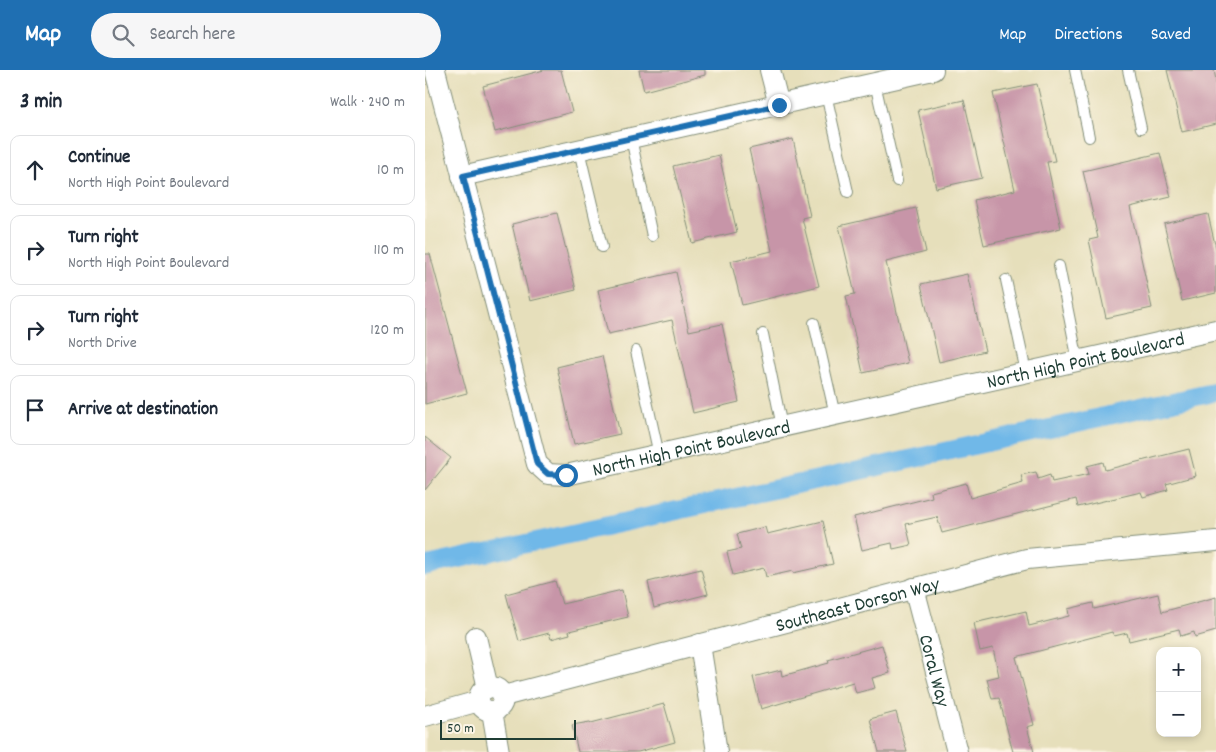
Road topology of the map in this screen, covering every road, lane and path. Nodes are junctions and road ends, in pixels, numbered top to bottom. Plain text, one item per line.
1 (435, 70) edge
2 (770, 70) edge
3 (933, 70) edge
4 (1075, 70) edge
5 (1129, 70) edge
6 (875, 83) junction
7 (826, 94) junction
8 (779, 105) junction
9 (1141, 128) dead end
10 (1089, 137) dead end
11 (631, 138) junction
12 (579, 150) junction
13 (463, 176) junction
14 (897, 181) dead end
15 (848, 192) dead end
16 (652, 236) dead end
17 (602, 247) dead end
18 (1059, 266) dead end
19 (1006, 280) dead end
20 (814, 323) dead end
21 (1216, 330) edge
22 (763, 334) dead end
23 (636, 351) dead end
24 (1078, 361) junction
25 (1026, 372) junction
26 (835, 415) junction
27 (782, 427) junction
28 (659, 455) junction
29 (1216, 541) edge
30 (914, 588) junction
31 (476, 637) dead end
32 (700, 644) junction
33 (490, 699) junction
34 (425, 716) edge
35 (499, 752) edge
36 (717, 752) edge
37 (957, 752) edge

1 - 13 street, North High Point Boulevard
2 - 8 street
3 - 6 street
4 - 10 lane
5 - 9 lane
6 - 7 street
6 - 14 lane
7 - 8 street
7 - 15 lane
8 - 11 street
11 - 12 street
11 - 16 lane
12 - 13 street
12 - 17 lane
13 - 28 street, North High Point Boulevard
18 - 24 lane
19 - 25 lane
20 - 26 lane
21 - 24 street, North High Point Boulevard
22 - 27 lane
23 - 28 lane
24 - 25 street, North High Point Boulevard
25 - 26 street, North High Point Boulevard
26 - 27 street, North High Point Boulevard
27 - 28 street, North High Point Boulevard
29 - 30 street, Southeast Dorson Way
30 - 32 street, Southeast Dorson Way
30 - 37 street, Coral Way
31 - 33 street
32 - 33 street, Southeast Dorson Way
32 - 36 street
33 - 34 street, Southeast Dorson Way
33 - 35 street

